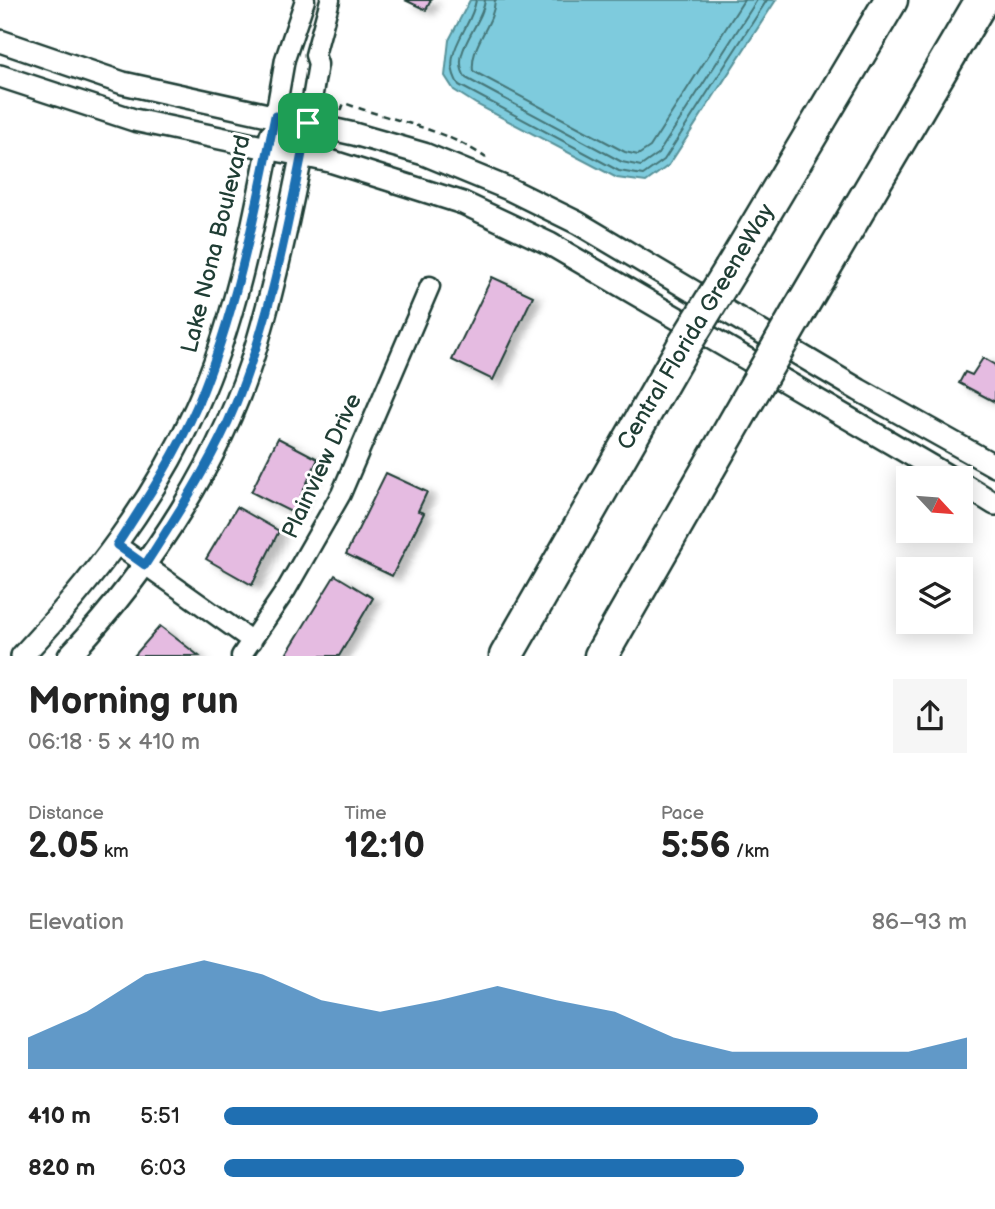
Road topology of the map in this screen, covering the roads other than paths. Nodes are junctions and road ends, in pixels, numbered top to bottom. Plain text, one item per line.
1 (891, 0) edge
2 (982, 0) edge
3 (305, 2) edge
4 (334, 7) edge
5 (0, 41) edge
6 (0, 76) edge
7 (275, 116) junction
8 (308, 123) junction
9 (269, 147) junction
10 (302, 154) junction
11 (430, 286) dead end
12 (930, 466) edge
13 (995, 466) edge
14 (973, 490) edge
15 (995, 503) edge
16 (117, 545) junction
17 (145, 565) junction
18 (252, 641) junction
19 (22, 656) edge
20 (69, 656) edge
21 (241, 656) edge
22 (506, 656) edge
23 (601, 656) edge

1 - 22 highway, Central Florida GreeneWay, bridge
2 - 23 highway, bridge
3 - 4 street
3 - 7 street, Lake Nona Boulevard
4 - 8 street
5 - 7 street
6 - 9 street
7 - 8 street
7 - 9 street, Lake Nona Boulevard
8 - 10 street
8 - 13 street
9 - 10 street
9 - 16 street, Lake Nona Boulevard
10 - 12 street
10 - 17 street
11 - 18 street, Plainview Drive
14 - 15 street
16 - 17 street
16 - 19 street, Lake Nona Boulevard
17 - 18 street
17 - 20 street
18 - 21 street, Plainview Drive

